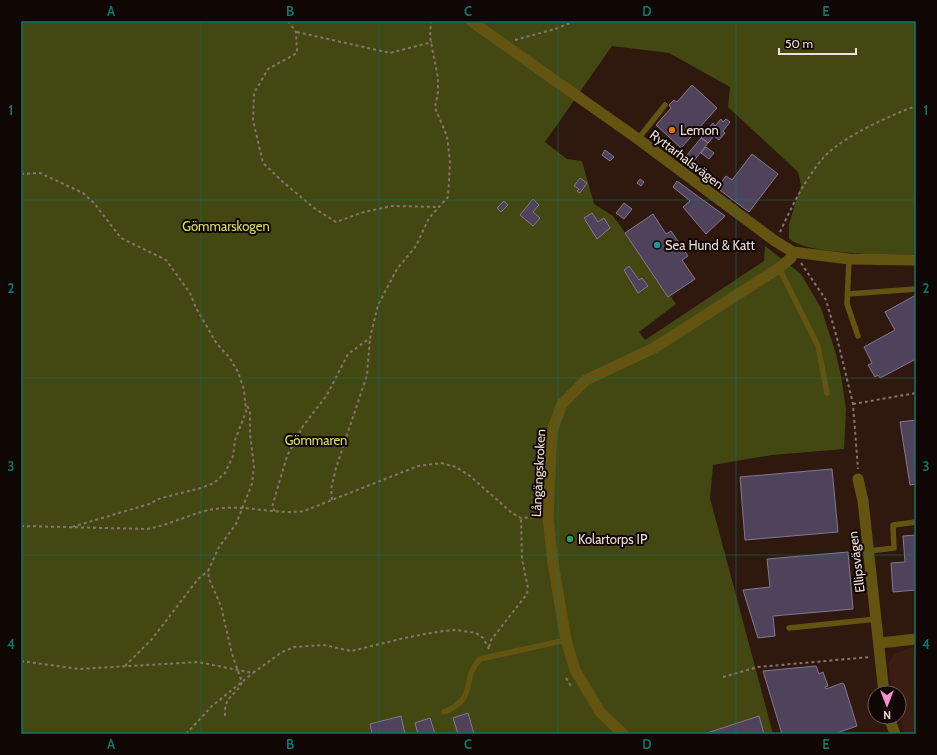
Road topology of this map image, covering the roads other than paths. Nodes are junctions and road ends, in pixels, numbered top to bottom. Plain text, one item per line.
1 (471, 21) edge
2 (665, 105) dead end
3 (638, 139) junction
4 (793, 252) junction
5 (849, 259) junction
6 (913, 262) edge
7 (779, 268) junction
8 (916, 289) edge
9 (848, 294) junction
10 (858, 336) dead end
11 (827, 393) dead end
12 (858, 479) road end
13 (916, 522) edge
14 (869, 552) junction
15 (877, 620) junction
16 (789, 628) dead end
17 (916, 639) edge
18 (566, 640) junction
19 (880, 643) junction
20 (883, 685) edge
21 (444, 712) dead end
22 (623, 734) edge

1 - 3 street, Ryttarhalsvägen
2 - 3 lane
3 - 4 street, Ryttarhalsvägen
4 - 5 street, Ryttarhalsvägen
4 - 7 street, Långängskroken
5 - 6 street, Ryttarhalsvägen
5 - 9 lane
7 - 11 lane
7 - 18 street, Långängskroken
8 - 9 lane
9 - 10 lane
12 - 14 street, Ellipsvägen
13 - 14 lane
14 - 15 street, Ellipsvägen
15 - 16 lane
15 - 19 street, Ellipsvägen
17 - 19 street
18 - 21 lane
18 - 22 street, Långängskroken
19 - 20 street, Ellipsvägen

